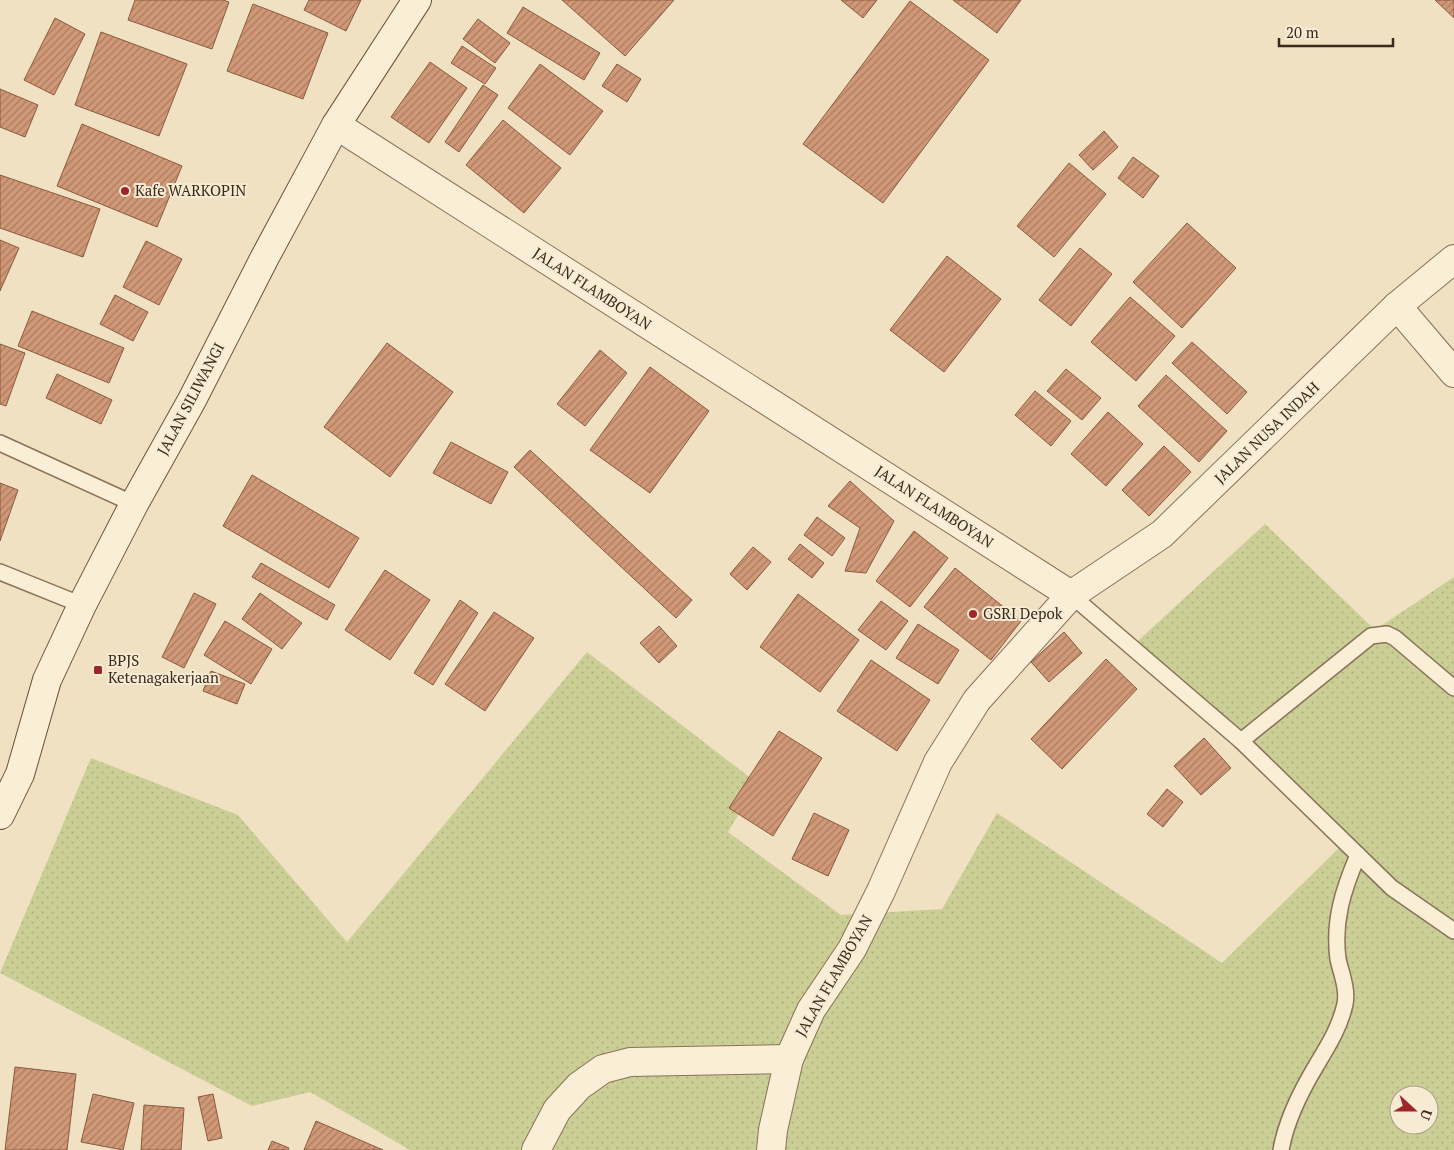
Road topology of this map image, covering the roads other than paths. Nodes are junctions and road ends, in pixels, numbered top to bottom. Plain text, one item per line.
1 (417, 0) edge
2 (336, 125) junction
3 (1454, 259) edge
4 (1397, 306) junction
5 (1454, 373) edge
6 (0, 443) edge
7 (134, 504) junction
8 (0, 572) edge
9 (1071, 595) junction
10 (82, 605) junction
11 (1454, 688) edge
12 (1241, 742) junction
13 (0, 815) edge
14 (1358, 855) junction
15 (1454, 931) edge
16 (788, 1059) junction
17 (536, 1150) edge
18 (771, 1150) edge
19 (1281, 1150) edge

1 - 2 street, JALAN SILIWANGI
2 - 7 street, JALAN SILIWANGI
2 - 9 street, JALAN FLAMBOYAN
3 - 4 street, JALAN NUSA INDAH
4 - 5 street
4 - 9 street, JALAN NUSA INDAH
6 - 7 lane
7 - 10 street, JALAN SILIWANGI
8 - 10 lane
9 - 12 lane
9 - 16 street, JALAN FLAMBOYAN
10 - 13 street, JALAN SILIWANGI
11 - 12 lane
12 - 14 lane
14 - 15 lane
14 - 19 lane
16 - 17 street
16 - 18 street, JALAN FLAMBOYAN

